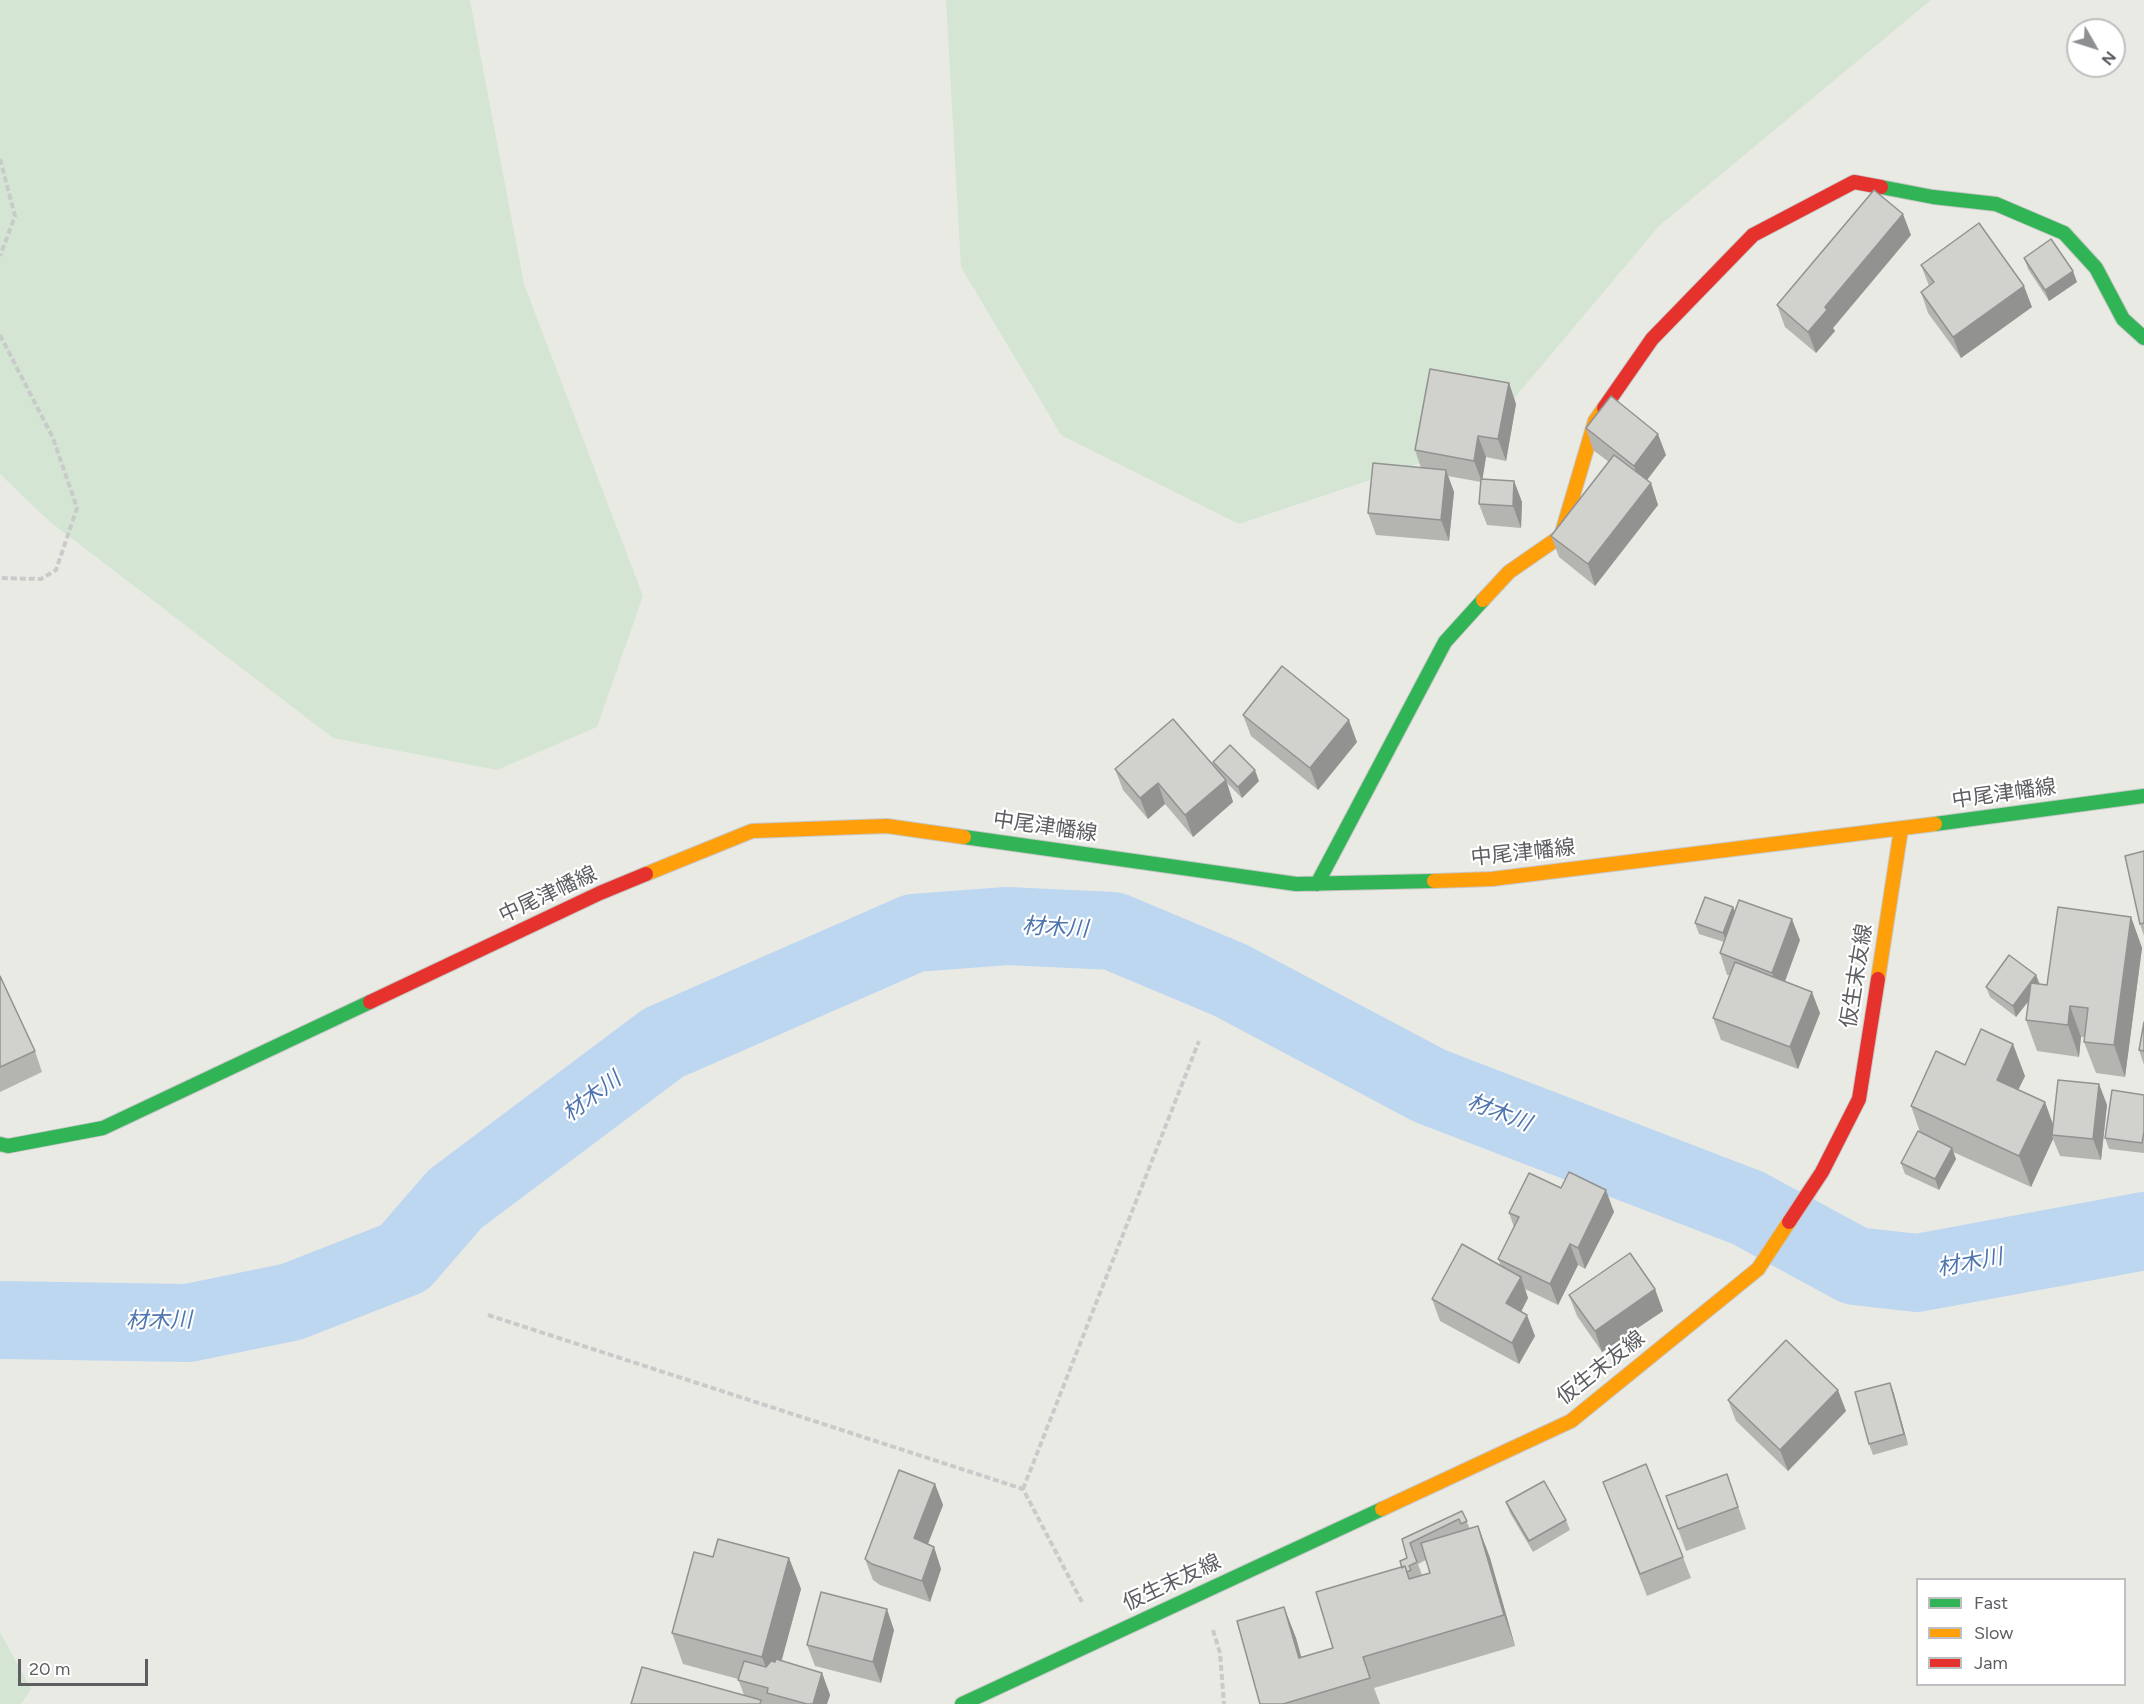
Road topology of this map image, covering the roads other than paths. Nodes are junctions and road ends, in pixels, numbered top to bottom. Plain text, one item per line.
1 (2144, 338) edge
2 (2144, 796) edge
3 (1901, 830) junction
4 (1317, 884) junction
5 (0, 1144) edge
6 (962, 1704) edge

1 - 4 main road
2 - 3 main road, 中尾津幡線
3 - 4 main road, 中尾津幡線
3 - 6 main road, 仮生末友線
4 - 5 main road, 中尾津幡線

